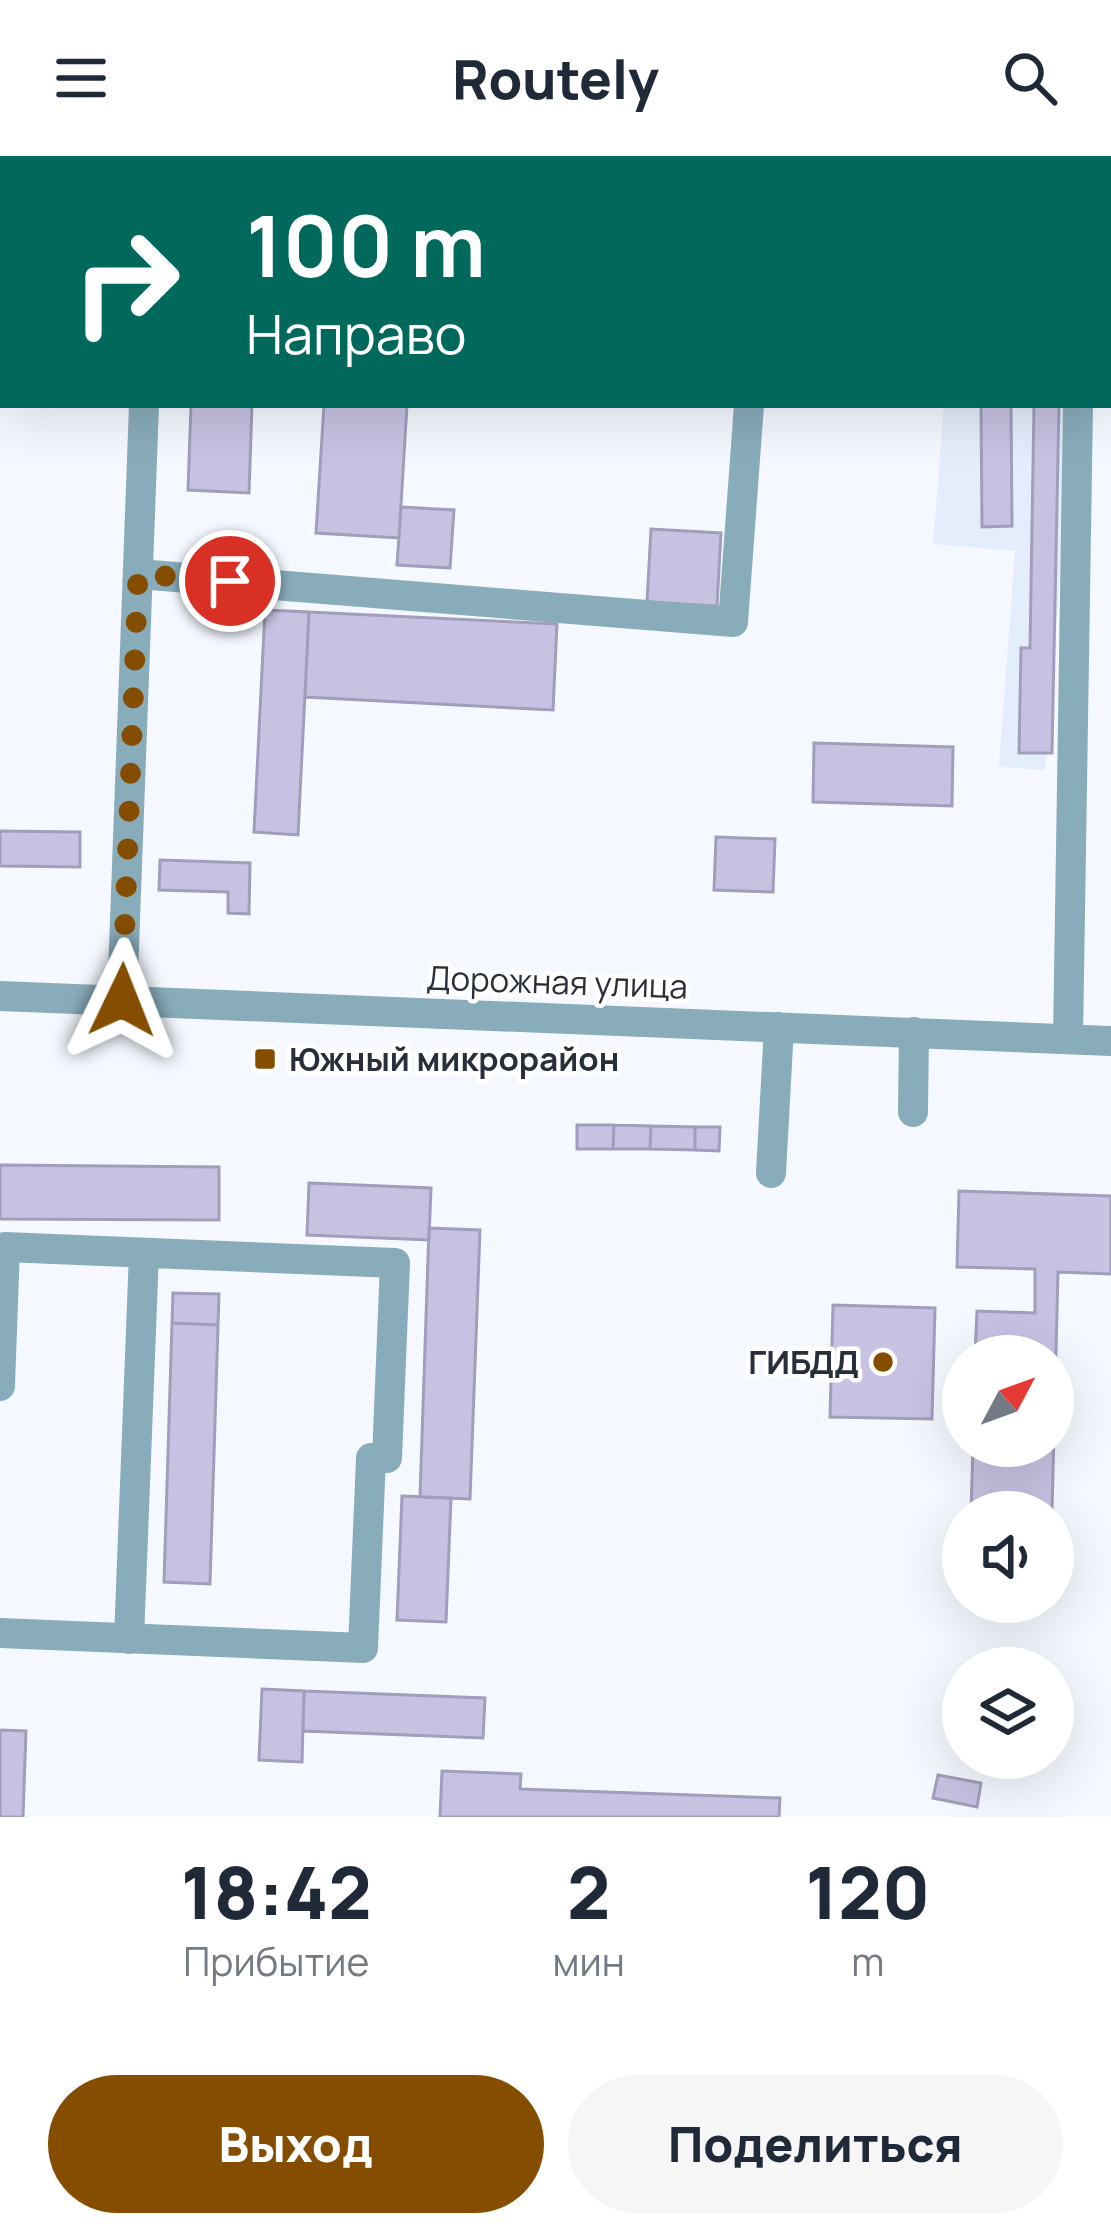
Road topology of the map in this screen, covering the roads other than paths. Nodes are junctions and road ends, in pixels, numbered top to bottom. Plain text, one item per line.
1 (144, 408) edge
2 (749, 408) edge
3 (1078, 408) edge
4 (138, 574) junction
5 (0, 996) edge
6 (122, 1000) junction
7 (778, 1027) junction
8 (914, 1032) junction
9 (1068, 1039) junction
10 (1111, 1041) edge
11 (914, 1112) dead end
12 (771, 1173) dead end
13 (144, 1253) junction
14 (2, 1288) edge
15 (0, 1386) edge
16 (0, 1633) edge
17 (129, 1639) junction

1 - 4 street
2 - 4 street
3 - 9 street
4 - 6 street
5 - 6 street, Дорожная улица
6 - 7 street, Дорожная улица
7 - 8 street, Дорожная улица
7 - 12 street
8 - 9 street, Дорожная улица
8 - 11 street
9 - 10 street, Дорожная улица
13 - 14 street
13 - 17 street
13 - 17 street
14 - 15 street
16 - 17 street

